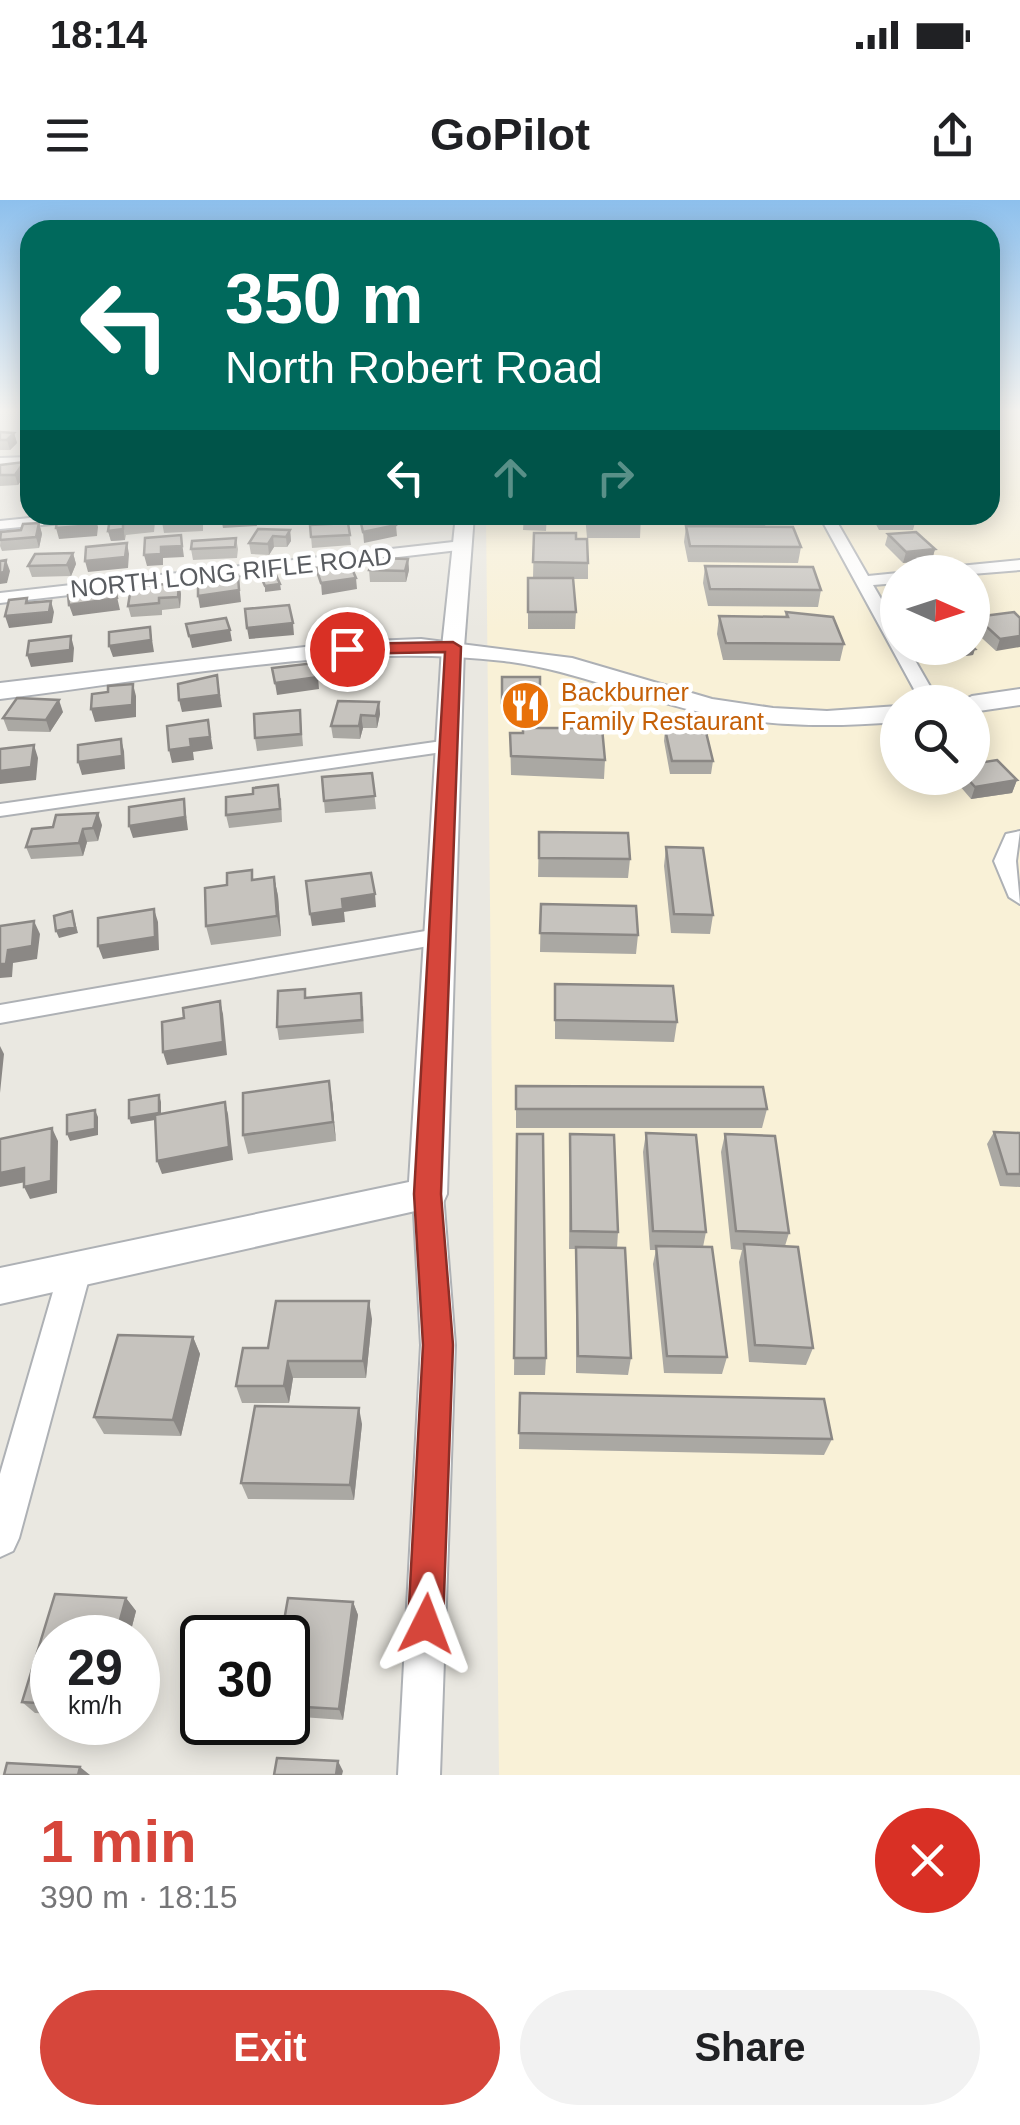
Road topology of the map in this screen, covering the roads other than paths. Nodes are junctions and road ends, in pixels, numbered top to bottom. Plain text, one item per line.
1 (463, 525) edge
2 (831, 525) edge
3 (462, 546) junction
4 (1020, 565) edge
5 (990, 568) edge
6 (880, 580) edge
7 (860, 582) junction
8 (0, 598) edge
9 (453, 647) junction
10 (920, 685) edge
11 (0, 691) edge
12 (1020, 697) edge
13 (990, 701) edge
14 (880, 715) edge
15 (450, 746) junction
16 (0, 810) edge
17 (1012, 845) edge
18 (1020, 897) edge
19 (437, 937) junction
20 (0, 1014) edge
21 (428, 1194) junction
22 (75, 1271) junction
23 (0, 1286) edge
24 (0, 1538) edge
25 (419, 1775) edge

1 - 3 street
2 - 7 street
3 - 8 street, NORTH LONG RIFLE ROAD
3 - 9 street
4 - 5 street
6 - 7 street
7 - 10 street
9 - 11 main road
9 - 14 main road
9 - 15 street
12 - 13 main road
15 - 16 street
15 - 19 street
17 - 18 street
19 - 20 street
19 - 21 street
21 - 22 street
21 - 25 street
22 - 23 street
22 - 24 street

